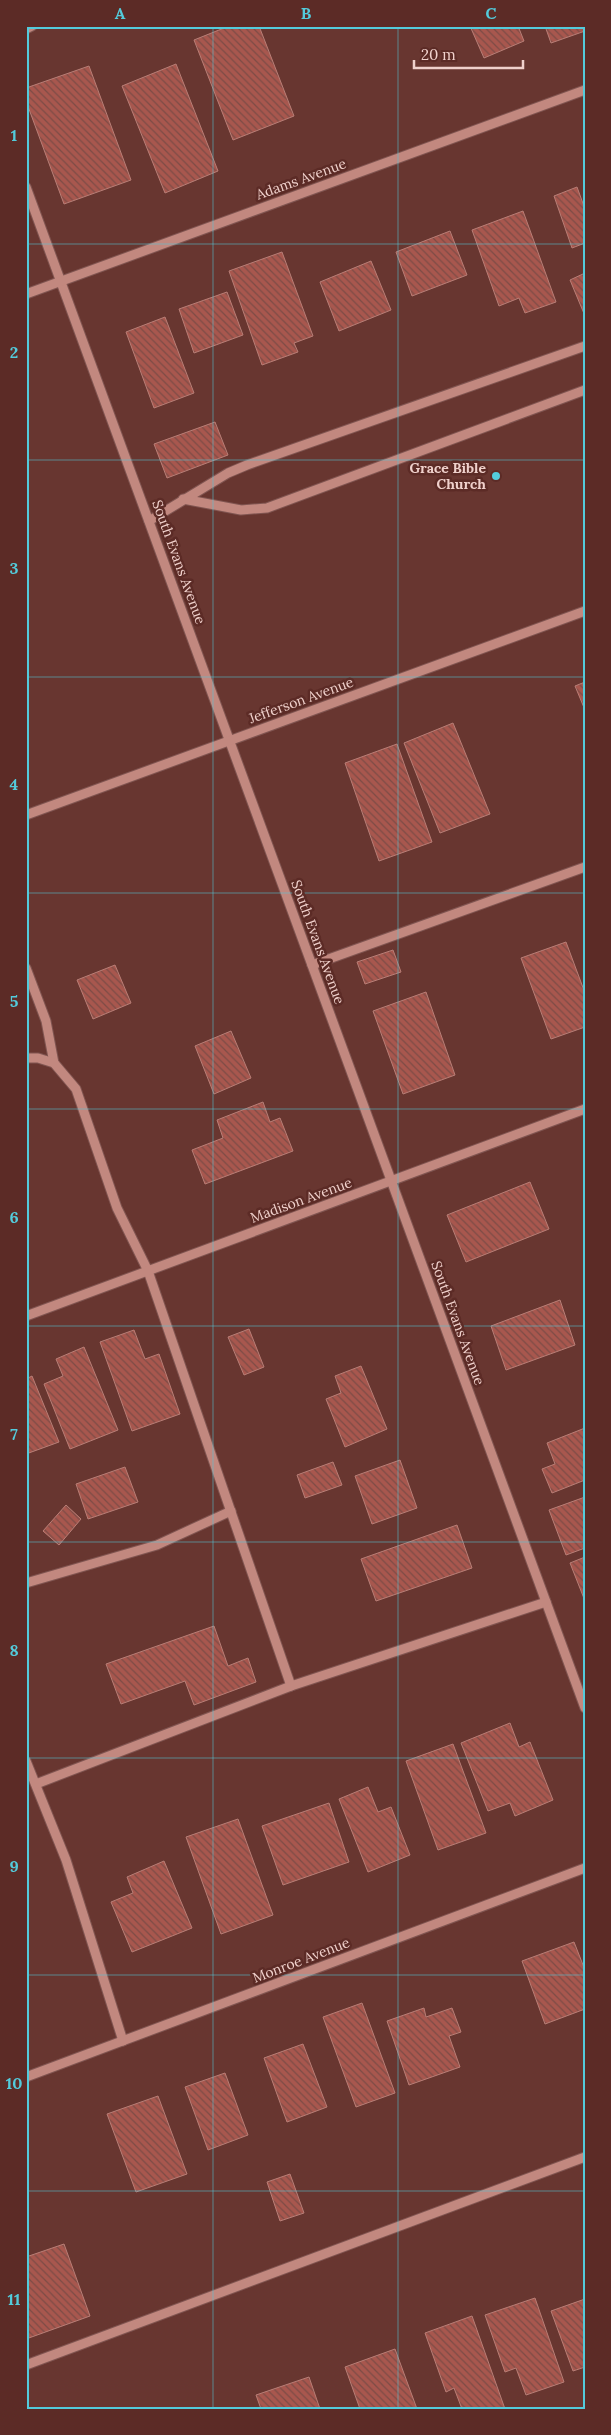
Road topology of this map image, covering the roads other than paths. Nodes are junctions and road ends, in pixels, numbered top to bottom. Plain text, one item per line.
1 (32, 26) edge
2 (26, 29) edge
3 (585, 90) edge
4 (26, 187) edge
5 (61, 281) junction
6 (26, 294) edge
7 (585, 346) edge
8 (585, 390) edge
9 (183, 499) junction
10 (149, 520) junction
11 (585, 611) edge
12 (230, 740) junction
13 (26, 815) edge
14 (585, 867) edge
15 (312, 964) junction
16 (26, 968) edge
17 (26, 1058) edge
18 (54, 1063) junction
19 (585, 1109) edge
20 (391, 1181) junction
21 (148, 1271) junction
22 (26, 1316) edge
23 (231, 1511) junction
24 (26, 1583) edge
25 (546, 1602) junction
26 (291, 1686) junction
27 (585, 1708) edge
28 (26, 1761) edge
29 (36, 1784) junction
30 (585, 1868) edge
31 (123, 2041) junction
32 (26, 2077) edge
33 (585, 2156) edge
34 (26, 2365) edge

1 - 2 street
3 - 5 street, Adams Avenue
4 - 5 street, South Evans Avenue
5 - 6 street, Adams Avenue
5 - 10 street, South Evans Avenue
7 - 9 street
8 - 9 street
9 - 10 street
10 - 12 street, South Evans Avenue
11 - 12 street, Jefferson Avenue
12 - 13 street, Jefferson Avenue
12 - 15 street, South Evans Avenue
14 - 15 street
15 - 20 street, South Evans Avenue
16 - 18 street
17 - 18 street
18 - 21 street
19 - 20 street, Madison Avenue
20 - 21 street, Madison Avenue
20 - 25 street, South Evans Avenue
21 - 22 street, Madison Avenue
21 - 23 street
23 - 24 street
23 - 26 street
25 - 26 street
25 - 27 street, South Evans Avenue
26 - 29 street
28 - 29 street
29 - 31 street
30 - 31 street, Monroe Avenue
31 - 32 street, Monroe Avenue
33 - 34 street

